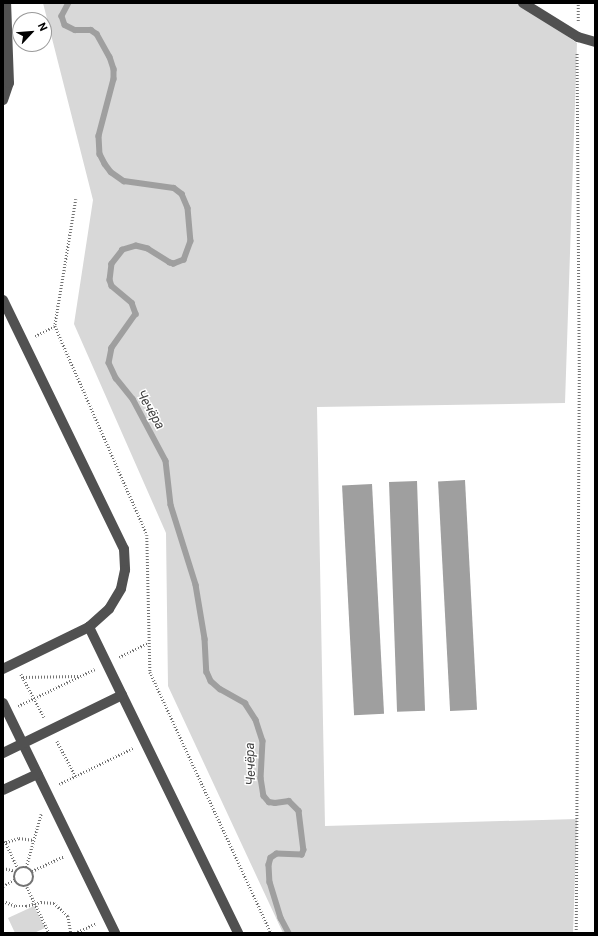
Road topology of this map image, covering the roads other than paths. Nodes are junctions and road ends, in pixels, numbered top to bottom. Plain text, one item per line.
1 (6, 3) edge
2 (523, 3) edge
3 (595, 42) edge
4 (3, 100) edge
5 (3, 300) edge
6 (89, 628) junction
7 (3, 669) edge
8 (122, 695) junction
9 (5, 707) edge
10 (22, 743) junction
11 (3, 753) edge
12 (37, 774) junction
13 (3, 790) edge
14 (115, 933) edge
15 (238, 933) edge

1 - 4 street
2 - 3 street
5 - 6 street
6 - 7 street
6 - 8 street
8 - 10 street
8 - 15 street
9 - 10 street
10 - 11 street
10 - 12 street
12 - 13 street
12 - 14 street

